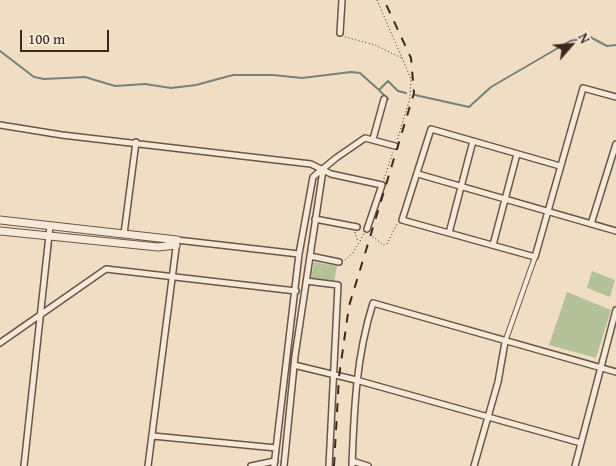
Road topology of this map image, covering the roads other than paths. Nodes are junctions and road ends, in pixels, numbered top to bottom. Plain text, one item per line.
1 (342, 0) edge
2 (340, 33) road end
3 (616, 97) edge
4 (384, 99) dead end
5 (0, 125) edge
6 (372, 139) junction
7 (473, 141) junction
8 (136, 142) junction
9 (616, 144) edge
10 (395, 146) road end
11 (517, 154) junction
12 (560, 166) junction
13 (323, 170) junction
14 (418, 174) junction
15 (461, 186) junction
16 (505, 199) junction
17 (547, 212) junction
18 (316, 219) junction
19 (0, 220) edge
20 (591, 224) junction
21 (50, 226) junction
22 (356, 226) road end
23 (367, 229) road end
24 (0, 231) edge
25 (616, 231) edge
26 (449, 233) junction
27 (124, 234) junction
28 (50, 237) junction
29 (176, 243) junction
30 (494, 245) junction
31 (299, 254) junction
32 (310, 256) junction
33 (535, 257) junction
34 (339, 262) road end
35 (174, 276) junction
36 (306, 282) junction
37 (296, 291) junction
38 (616, 310) edge
39 (43, 313) junction
40 (505, 342) junction
41 (0, 343) edge
42 (294, 365) junction
43 (600, 368) junction
44 (616, 372) edge
45 (334, 374) junction
46 (356, 380) junction
47 (489, 418) junction
48 (153, 436) junction
49 (581, 443) junction
50 (276, 448) junction
51 (275, 464) edge
52 (352, 464) edge
53 (24, 466) edge
54 (148, 466) edge
55 (251, 466) edge
56 (284, 466) edge
57 (329, 466) edge
58 (368, 466) edge
59 (474, 466) edge
60 (574, 466) edge

1 - 2 street
3 - 12 street
4 - 6 street
5 - 8 street
6 - 10 street
6 - 13 street
7 - 11 street
7 - 14 street
7 - 15 street
8 - 13 street
8 - 27 street
9 - 20 street
11 - 12 street
11 - 16 street
12 - 17 street
13 - 18 street
13 - 23 street
13 - 31 street
14 - 15 street
14 - 26 street
15 - 16 street
15 - 26 street
16 - 17 street
16 - 30 street
17 - 20 street
17 - 33 street
18 - 22 street
18 - 32 street
19 - 21 street
20 - 25 street
21 - 27 street
21 - 28 street
24 - 28 street
26 - 30 street
27 - 29 street
28 - 29 street
28 - 39 street
29 - 31 street
29 - 35 street
30 - 33 street
31 - 37 street
32 - 34 street
32 - 36 street
33 - 40 street
35 - 37 street
35 - 39 street
35 - 48 street
36 - 42 street
36 - 45 street
37 - 50 street
38 - 43 street
39 - 41 street
39 - 53 street
40 - 43 street
40 - 46 street
40 - 47 street
42 - 45 street
42 - 56 street
43 - 44 street
43 - 49 street
45 - 46 street
45 - 57 street
46 - 47 street
46 - 52 street
47 - 49 street
47 - 59 street
48 - 50 street
48 - 54 street
49 - 60 street
50 - 51 street
51 - 55 street
52 - 58 street

